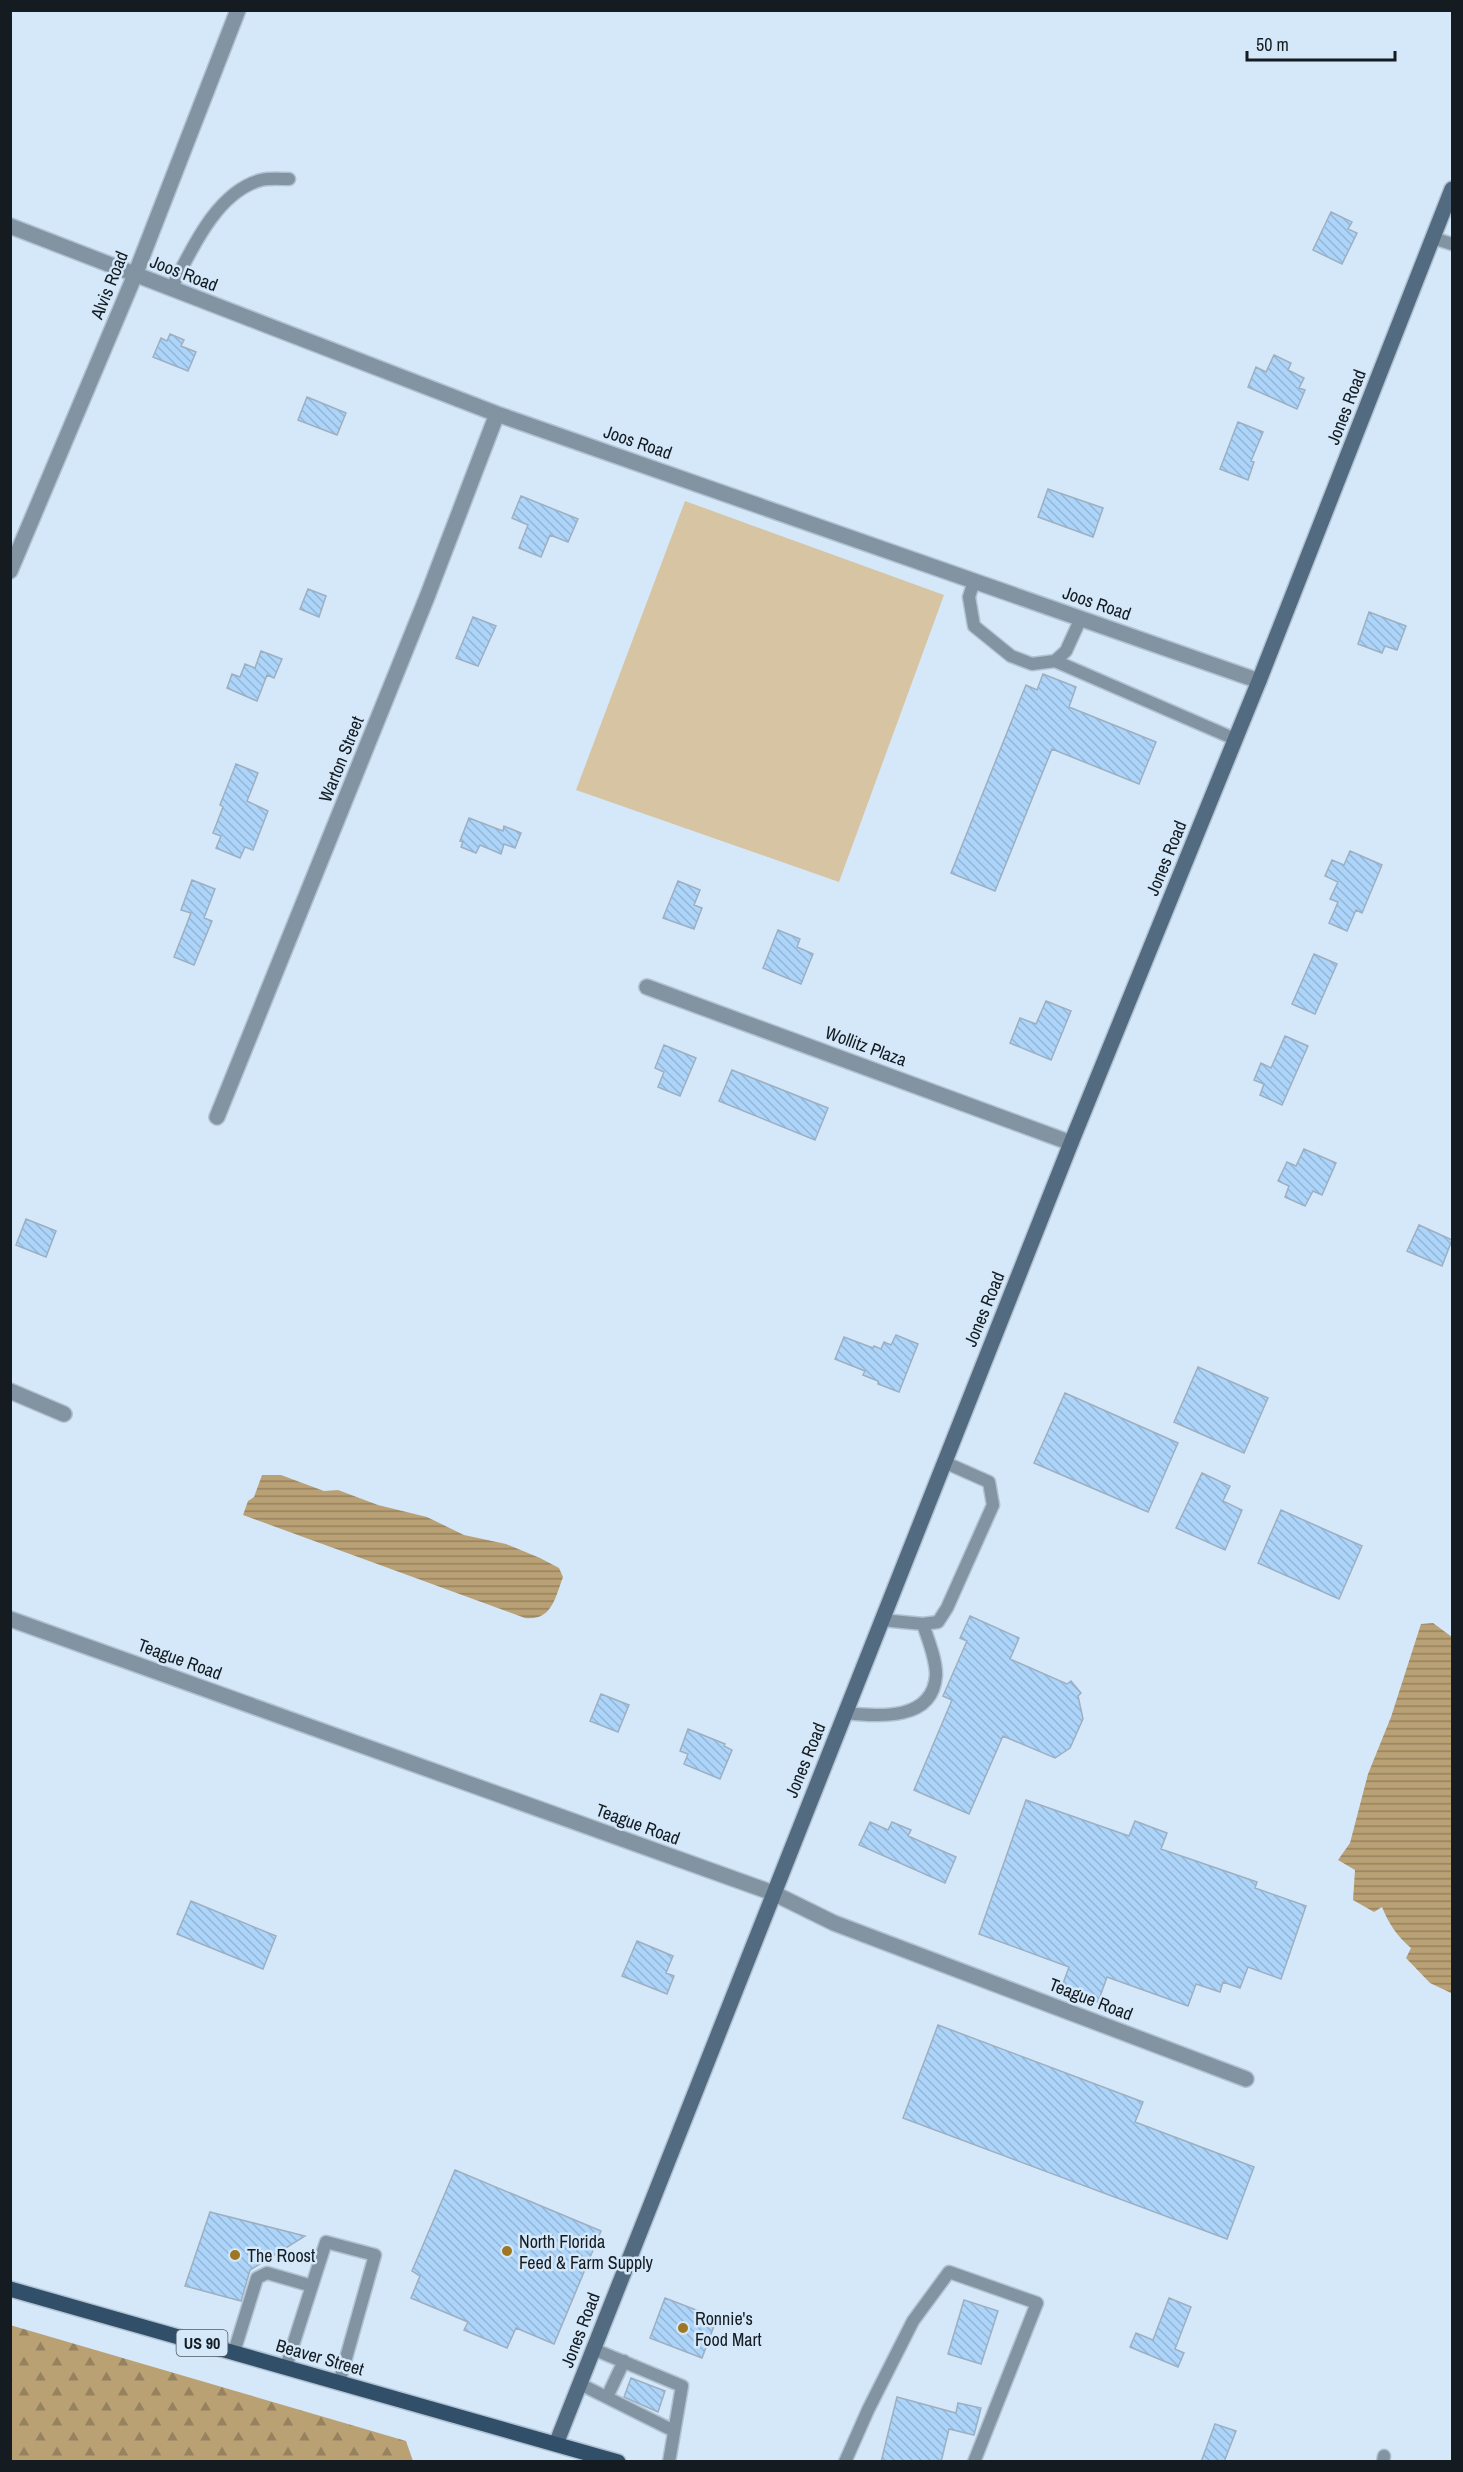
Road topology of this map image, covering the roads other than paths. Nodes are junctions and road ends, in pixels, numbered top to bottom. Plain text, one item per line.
1 (238, 10) edge
2 (289, 179) dead end
3 (1452, 189) edge
4 (10, 226) edge
5 (1433, 238) junction
6 (1452, 244) edge
7 (135, 275) junction
8 (171, 289) junction
9 (497, 414) junction
10 (10, 572) edge
11 (974, 581) junction
12 (1081, 618) junction
13 (1055, 661) junction
14 (1259, 681) junction
15 (1235, 739) junction
16 (647, 987) dead end
17 (217, 1117) dead end
18 (1071, 1143) junction
19 (10, 1391) edge
20 (64, 1414) dead end
21 (944, 1462) junction
22 (10, 1619) edge
23 (882, 1620) junction
24 (923, 1624) junction
25 (845, 1713) junction
26 (773, 1893) junction
27 (1246, 2079) dead end
28 (312, 2286) junction
29 (10, 2289) edge
30 (593, 2349) junction
31 (234, 2352) junction
32 (624, 2361) junction
33 (286, 2367) junction
34 (339, 2383) junction
35 (580, 2384) junction
36 (607, 2397) junction
37 (674, 2430) junction
38 (556, 2444) junction
39 (618, 2462) edge
40 (669, 2462) edge
41 (845, 2462) edge
42 (974, 2462) edge

1 - 7 street, Alvis Road
2 - 8 lane
3 - 5 street, Jones Road
4 - 7 street, Joos Road
5 - 6 lane
5 - 14 street, Jones Road
7 - 8 street, Joos Road
7 - 10 street, Alvis Road
8 - 9 street, Joos Road
9 - 11 street, Joos Road
9 - 17 street, Warton Street
11 - 12 street, Joos Road
11 - 13 lane
12 - 13 lane
12 - 14 street, Joos Road
13 - 15 lane
14 - 15 street, Jones Road
15 - 18 street, Jones Road
16 - 18 street, Wollitz Plaza
18 - 21 street, Jones Road
19 - 20 street
21 - 23 street, Jones Road
21 - 24 lane
22 - 26 street, Teague Road
23 - 24 lane
23 - 25 street, Jones Road
24 - 25 lane
25 - 26 street, Jones Road
26 - 27 street, Teague Road
26 - 30 street, Jones Road
28 - 31 lane
28 - 33 lane
28 - 34 lane
29 - 31 main road, Beaver Street / US 90
30 - 32 lane
30 - 35 street, Jones Road
31 - 33 main road, Beaver Street / US 90
32 - 36 lane
32 - 37 lane
33 - 34 main road, Beaver Street / US 90
34 - 38 main road, Beaver Street / US 90
35 - 36 lane
35 - 38 street, Jones Road
36 - 37 lane
37 - 40 lane
38 - 39 main road, Beaver Street / US 90
41 - 42 lane

